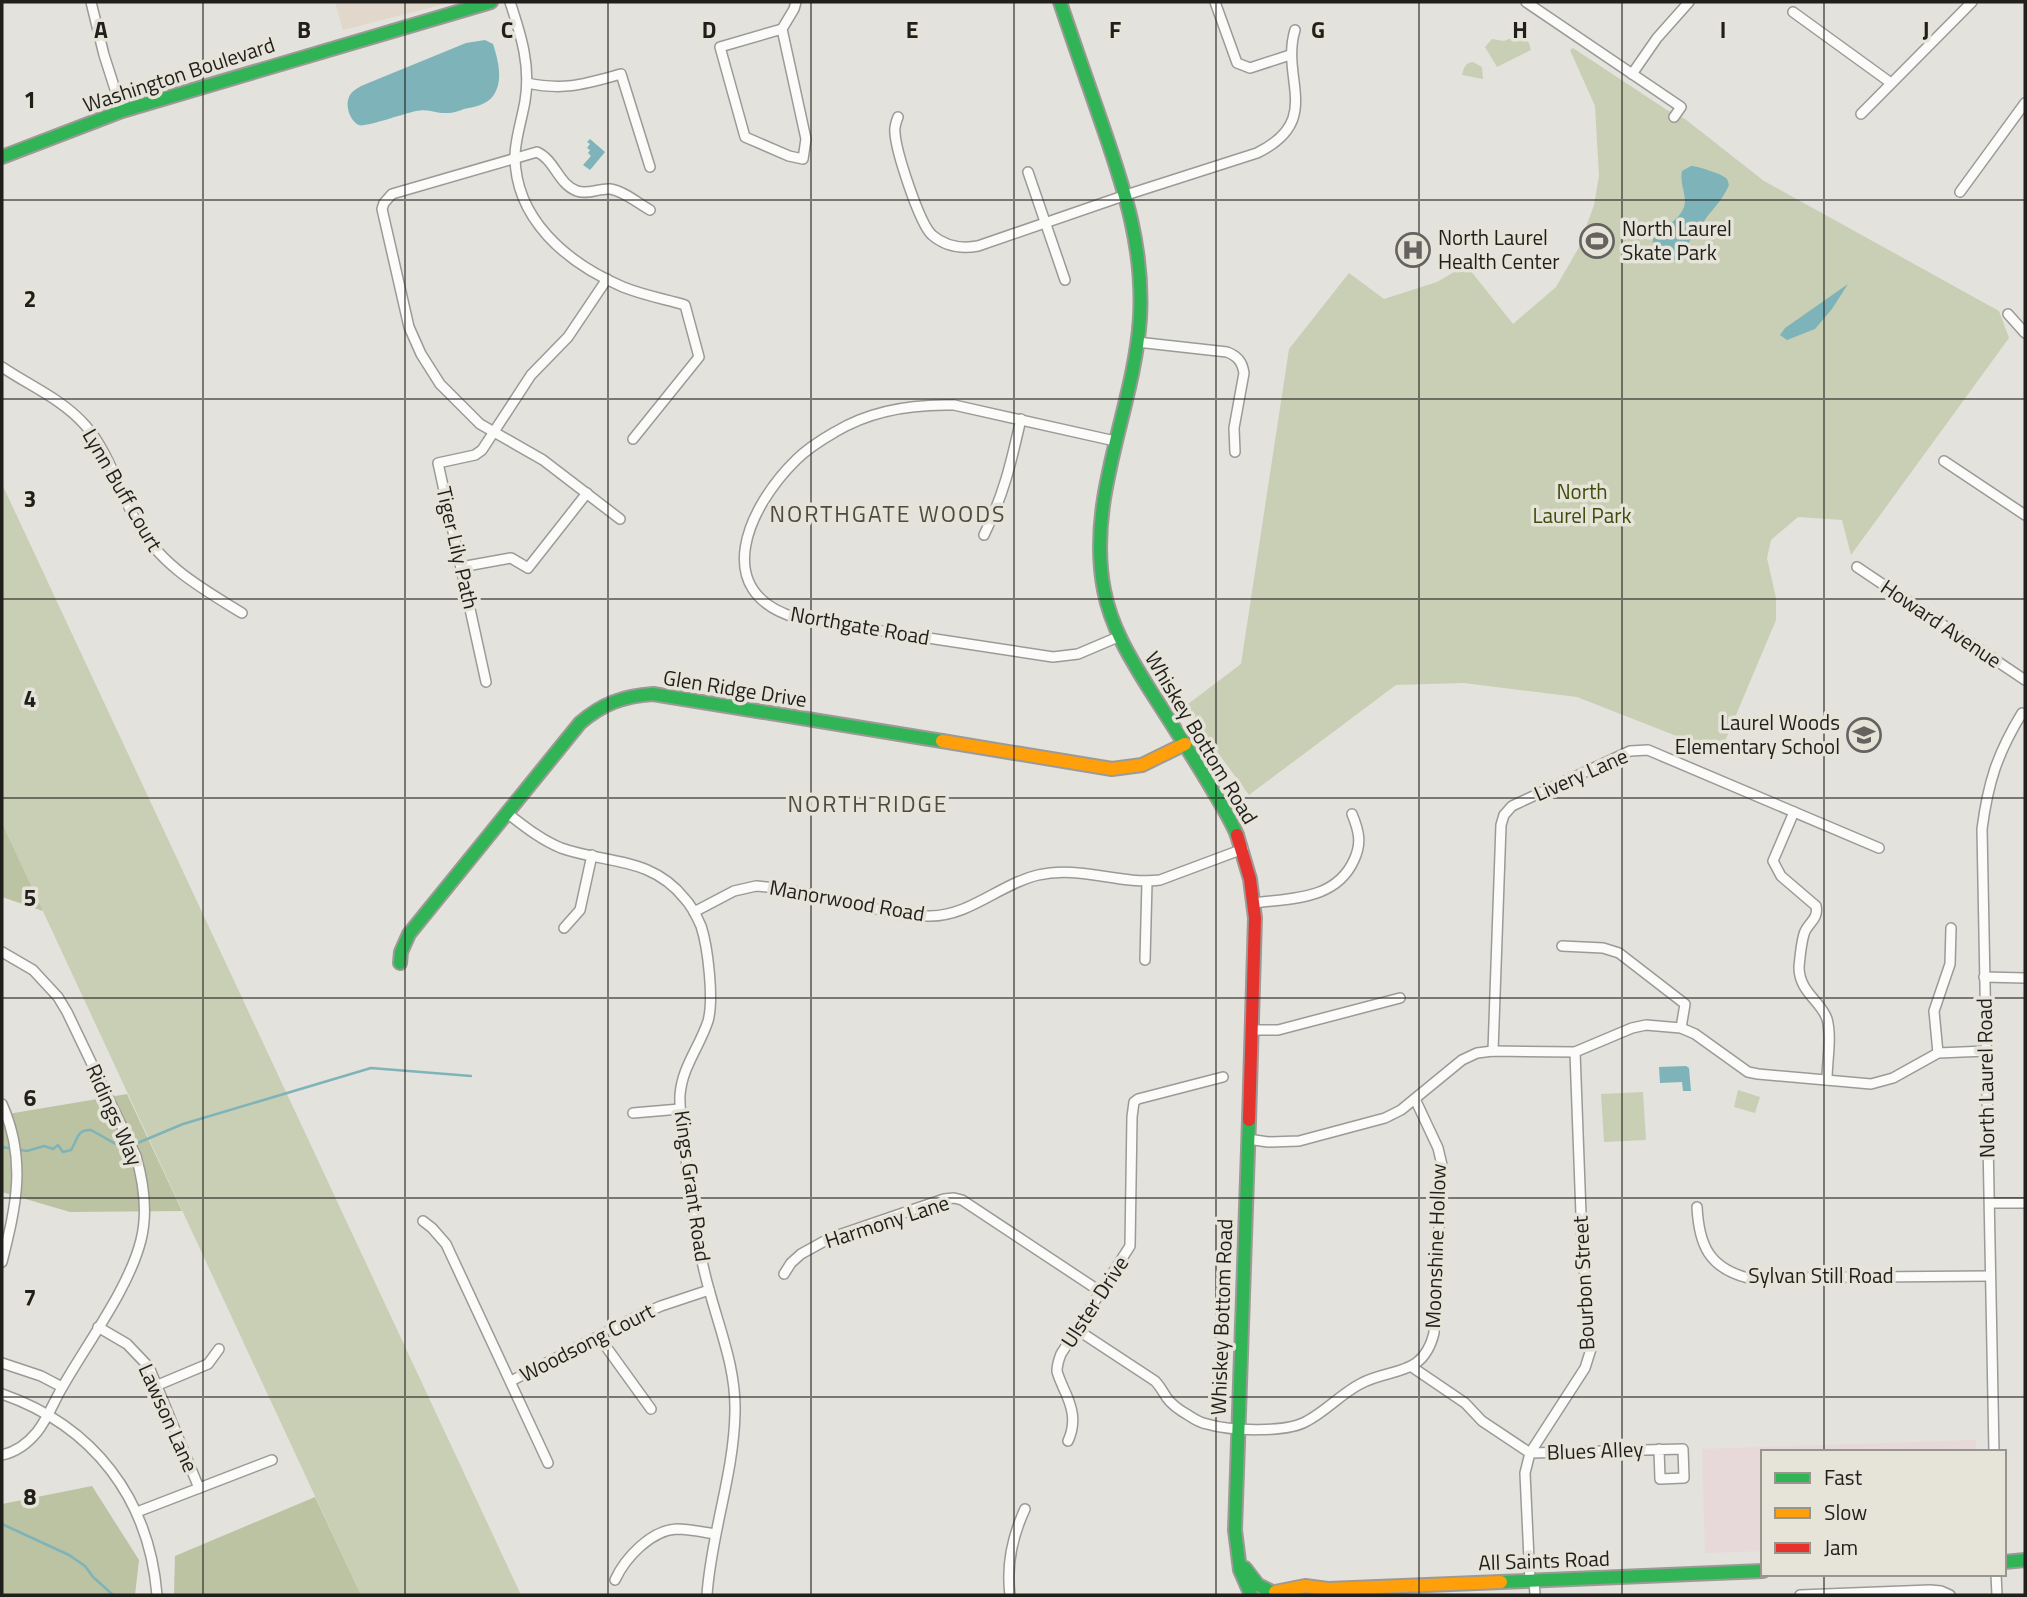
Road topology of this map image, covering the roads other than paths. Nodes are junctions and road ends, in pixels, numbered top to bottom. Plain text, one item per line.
1 (91, 2) edge
2 (491, 2) edge
3 (510, 2) edge
4 (796, 2) edge
5 (1060, 2) edge
6 (1215, 2) edge
7 (1526, 2) edge
8 (1689, 2) edge
9 (1966, 3) edge
10 (1793, 12) dead end
11 (782, 29) junction
12 (1295, 30) dead end
13 (1290, 55) junction
14 (1632, 74) junction
15 (527, 83) junction
16 (1891, 83) junction
17 (2025, 103) edge
18 (122, 111) junction
19 (1861, 114) dead end
20 (898, 117) dead end
21 (1674, 117) dead end
22 (2, 157) edge
23 (515, 157) junction
24 (650, 167) dead end
25 (1028, 172) dead end
26 (1960, 192) dead end
27 (1126, 195) junction
28 (650, 210) dead end
29 (1045, 223) junction
30 (607, 279) junction
31 (1065, 280) dead end
32 (2008, 314) dead end
33 (2025, 333) edge
34 (1137, 342) junction
35 (2, 367) edge
36 (1021, 419) junction
37 (494, 433) junction
38 (633, 439) dead end
39 (1115, 441) junction
40 (1235, 452) dead end
41 (1944, 461) dead end
42 (587, 493) junction
43 (2025, 515) edge
44 (620, 519) dead end
45 (984, 535) dead end
46 (1857, 567) dead end
47 (461, 568) junction
48 (242, 613) dead end
49 (1118, 637) junction
50 (2025, 680) edge
51 (486, 682) dead end
52 (2024, 714) edge
53 (1185, 744) junction
54 (1794, 812) junction
55 (508, 813) junction
56 (1352, 814) dead end
57 (1880, 848) dead end
58 (1243, 849) junction
59 (592, 855) junction
60 (1147, 882) junction
61 (1255, 903) junction
62 (694, 912) junction
63 (565, 928) dead end
64 (1951, 928) dead end
65 (1562, 946) dead end
66 (2, 952) edge
67 (1145, 960) dead end
68 (400, 963) dead end
69 (1984, 977) junction
70 (2025, 978) edge
71 (2025, 988) edge
72 (1400, 998) dead end
73 (1681, 1028) junction
74 (1251, 1030) junction
75 (1493, 1051) junction
76 (1986, 1051) junction
77 (1575, 1052) junction
78 (1938, 1053) junction
79 (1223, 1077) dead end
80 (1827, 1080) junction
81 (1415, 1099) junction
82 (2, 1104) edge
83 (680, 1109) junction
84 (634, 1112) dead end
85 (1248, 1139) junction
86 (1990, 1203) junction
87 (2025, 1203) edge
88 (1697, 1207) dead end
89 (423, 1221) dead end
90 (3, 1249) edge
91 (2, 1262) edge
92 (784, 1274) dead end
93 (1990, 1276) junction
94 (709, 1290) junction
95 (1101, 1292) junction
96 (98, 1327) junction
97 (1076, 1329) junction
98 (599, 1337) junction
99 (219, 1349) dead end
100 (2, 1363) edge
101 (1412, 1367) junction
102 (511, 1381) junction
103 (158, 1384) junction
104 (62, 1387) junction
105 (2, 1394) edge
106 (651, 1409) dead end
107 (48, 1414) junction
108 (1237, 1428) junction
109 (1068, 1441) dead end
110 (1659, 1449) dead end
111 (1994, 1450) edge
112 (1530, 1452) junction
113 (2, 1455) edge
114 (272, 1460) dead end
115 (548, 1463) dead end
116 (200, 1489) junction
117 (1025, 1509) dead end
118 (137, 1512) junction
119 (715, 1534) junction
120 (1239, 1555) junction
121 (2025, 1560) edge
122 (2006, 1562) edge
123 (1761, 1571) edge
124 (1996, 1576) edge
125 (615, 1580) dead end
126 (1532, 1581) junction
127 (1328, 1589) junction
128 (1271, 1594) edge
129 (157, 1595) edge
130 (707, 1595) edge
131 (1010, 1595) edge
132 (1251, 1595) edge
133 (1313, 1595) edge
134 (1535, 1595) edge
135 (1801, 1595) edge
136 (1950, 1595) edge
137 (1997, 1595) edge

1 - 18 street
2 - 18 street, Washington Boulevard
3 - 15 street
4 - 11 street
5 - 27 street, Whiskey Bottom Road
6 - 13 street
7 - 14 street
8 - 14 street
9 - 16 street
10 - 16 street
11 - 11 street
12 - 13 street
13 - 27 street
14 - 21 street
15 - 23 street
15 - 24 street
16 - 19 street
17 - 26 street
18 - 22 street, Washington Boulevard
20 - 29 street
23 - 28 street
23 - 30 street
23 - 37 street
25 - 29 street
27 - 29 street
27 - 34 street, Whiskey Bottom Road
29 - 31 street
30 - 37 street, Tiger Lily Path
30 - 38 street
32 - 33 street
34 - 39 street, Whiskey Bottom Road
34 - 40 street
35 - 48 street, Lynn Buff Court
36 - 39 street, Northgate Road
36 - 45 street
36 - 49 street, Northgate Road
37 - 42 street
37 - 47 street, Tiger Lily Path
39 - 49 street, Whiskey Bottom Road
41 - 43 street
42 - 44 street
42 - 47 street
46 - 50 street, Howard Avenue
47 - 51 street, Tiger Lily Path
49 - 53 street, Whiskey Bottom Road
52 - 69 street, North Laurel Road
53 - 55 street, Glen Ridge Drive
53 - 58 street, Whiskey Bottom Road
54 - 57 street, Livery Lane
54 - 75 street, Livery Lane
54 - 80 street
55 - 59 street, Kings Grant Road
55 - 68 street, Glen Ridge Drive
56 - 61 street
58 - 60 street, Manorwood Road
58 - 61 street, Whiskey Bottom Road
59 - 62 street, Kings Grant Road
59 - 63 street
60 - 62 street, Manorwood Road
60 - 67 street
61 - 74 street, Whiskey Bottom Road
62 - 83 street, Kings Grant Road
64 - 78 street
65 - 73 street
66 - 96 street, Ridings Way
69 - 70 street
69 - 76 street, North Laurel Road
70 - 71 street
72 - 74 street
73 - 77 street
73 - 80 street
74 - 85 street, Whiskey Bottom Road
75 - 77 street
75 - 81 street
76 - 78 street
76 - 86 street, North Laurel Road
77 - 112 street, Bourbon Street
78 - 80 street
79 - 95 street, Ulster Drive
81 - 85 street
81 - 101 street, Moonshine Hollow
82 - 90 street
83 - 84 street
83 - 94 street, Kings Grant Road
85 - 108 street, Whiskey Bottom Road
86 - 87 street
86 - 93 street, North Laurel Road
88 - 93 street, Sylvan Still Road
89 - 102 street
90 - 91 street
92 - 95 street, Harmony Lane
93 - 111 street, North Laurel Road
94 - 98 street, Woodsong Court
94 - 119 street, Kings Grant Road
95 - 97 street, Ulster Drive
96 - 103 street, Lawson Lane
96 - 104 street, Ridings Way
97 - 108 street
97 - 109 street, Ulster Drive
98 - 102 street, Woodsong Court
98 - 106 street
99 - 103 street
100 - 104 street
101 - 108 street
101 - 112 street
102 - 115 street, Woodsong Court
103 - 116 street, Lawson Lane
104 - 107 street, Ridings Way
105 - 107 street
107 - 113 street, Ridings Way
107 - 118 street
108 - 120 street, Whiskey Bottom Road
110 - 112 street, Blues Alley
112 - 126 street, Bourbon Street
114 - 116 street
116 - 118 street
117 - 131 street
118 - 129 street
119 - 125 street
119 - 130 street, Kings Grant Road
120 - 128 street, Whiskey Bottom Road
120 - 132 street, Whiskey Bottom Road
121 - 122 street
123 - 126 street, All Saints Road
124 - 137 street
126 - 127 street, All Saints Road
126 - 134 street, Bourbon Street
127 - 128 street, All Saints Road
127 - 133 street, All Saints Road
135 - 136 street

